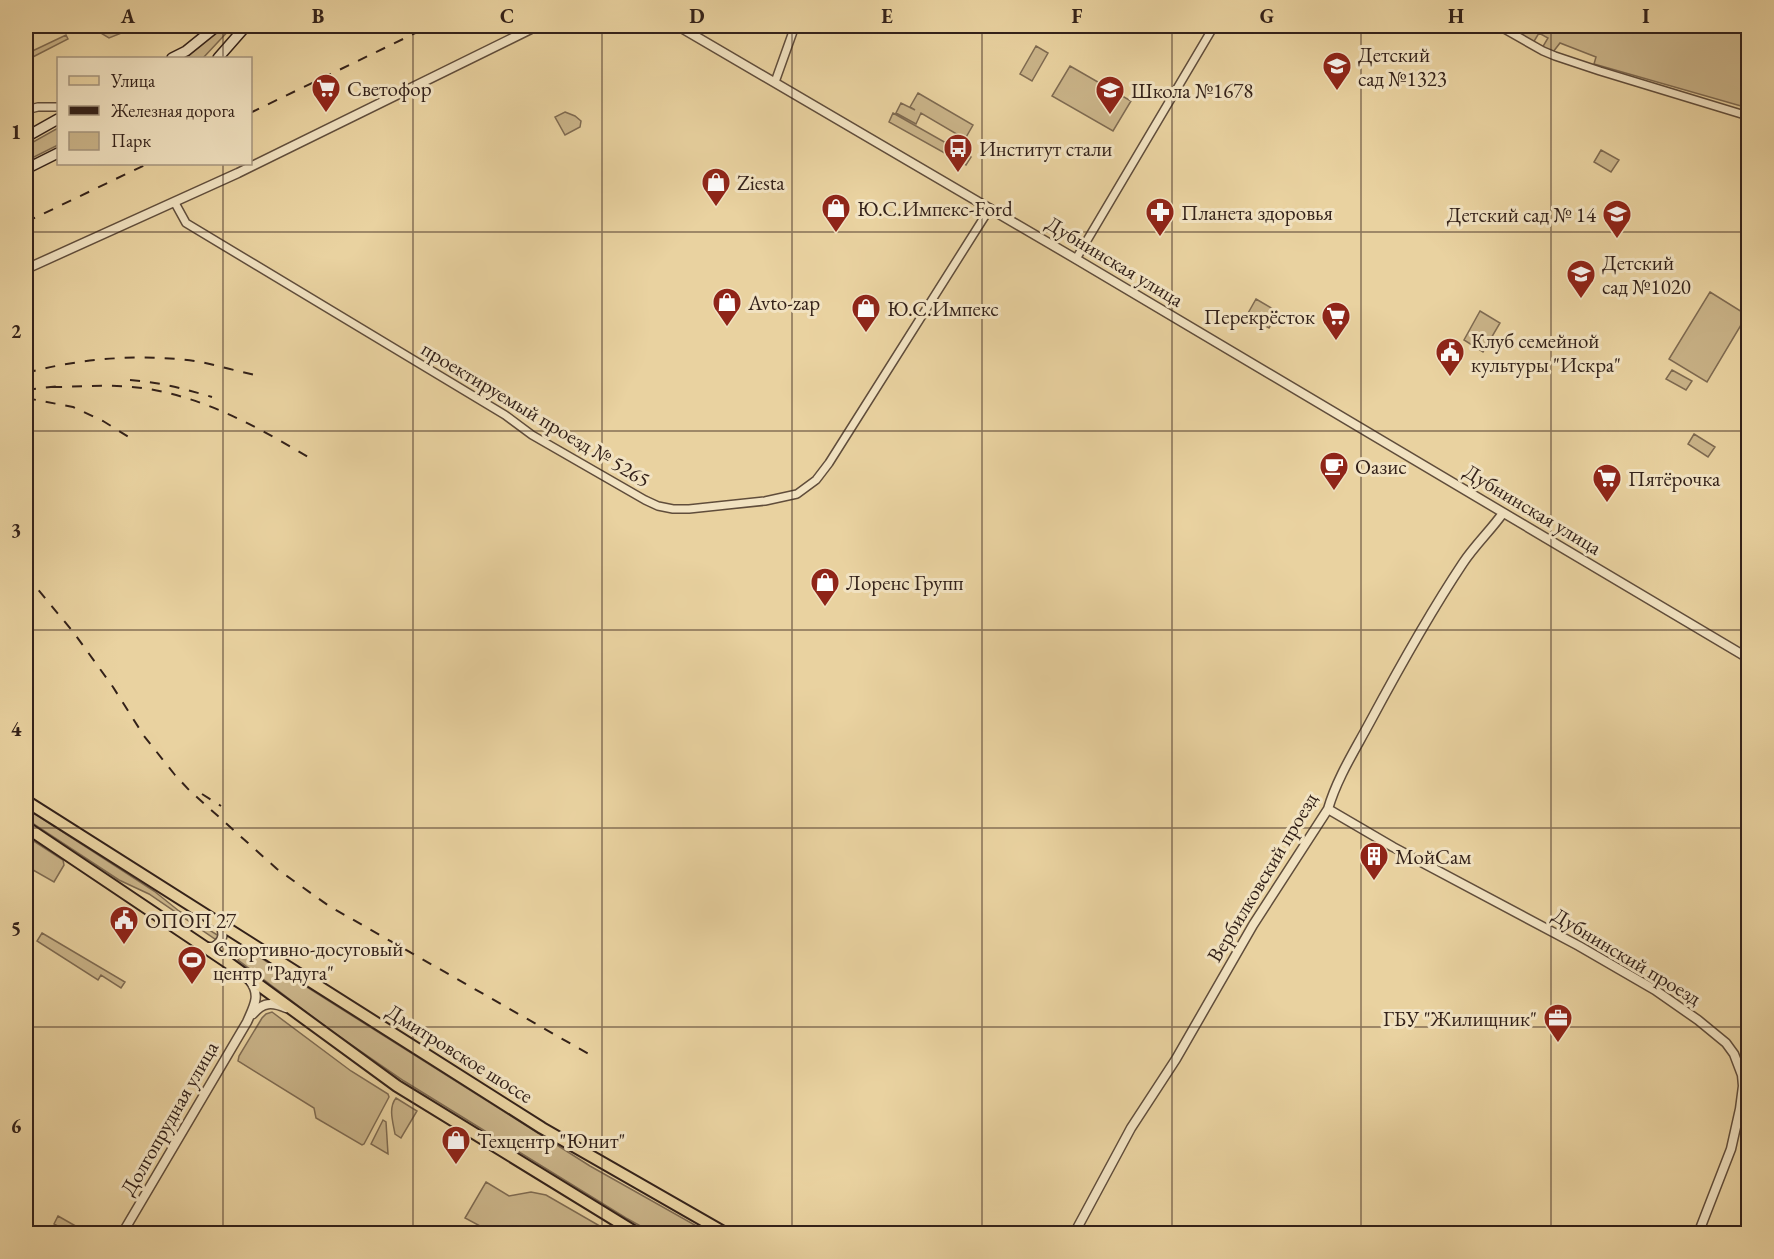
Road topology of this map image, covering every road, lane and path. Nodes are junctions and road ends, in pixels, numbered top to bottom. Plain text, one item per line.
1 (218, 26) edge
2 (246, 26) edge
3 (537, 26) edge
4 (678, 26) edge
5 (795, 26) edge
6 (1214, 26) edge
7 (1499, 26) edge
8 (174, 57) edge
9 (219, 57) edge
10 (775, 82) junction
11 (57, 107) edge
12 (26, 110) edge
13 (1749, 116) edge
14 (57, 120) edge
15 (26, 137) edge
16 (57, 154) edge
17 (26, 169) edge
18 (175, 203) junction
19 (990, 208) junction
20 (1076, 259) junction
21 (26, 269) edge
22 (1503, 513) junction
23 (1749, 658) edge
24 (26, 801) edge
25 (1328, 809) junction
26 (26, 827) edge
27 (217, 922) junction
28 (202, 946) junction
29 (243, 973) junction
30 (291, 1010) junction
31 (247, 1022) junction
32 (122, 1233) edge
33 (638, 1233) edge
34 (727, 1233) edge
35 (1074, 1233) edge
36 (1698, 1233) edge

1 - 8 main road
2 - 9 main road
3 - 18 street
4 - 10 street, Дубнинская улица
5 - 10 street
6 - 20 street
7 - 13 street
10 - 19 street, Дубнинская улица
11 - 12 street
14 - 15 main road
16 - 17 main road
18 - 19 street, проектируемый проезд № 5265
18 - 21 street
19 - 20 street, Дубнинская улица
20 - 22 street, Дубнинская улица
22 - 23 street, Дубнинская улица
22 - 25 street, Вербилковский проезд
24 - 27 main road, Дмитровское шоссе
25 - 35 street, Вербилковский проезд
25 - 36 street, Дубнинский проезд
26 - 28 main road
27 - 28 street
27 - 34 main road, Дмитровское шоссе
28 - 29 main road
29 - 30 main road
29 - 31 street, Долгопрудная улица
30 - 31 street, Долгопрудная улица
30 - 33 main road
31 - 32 street, Долгопрудная улица

